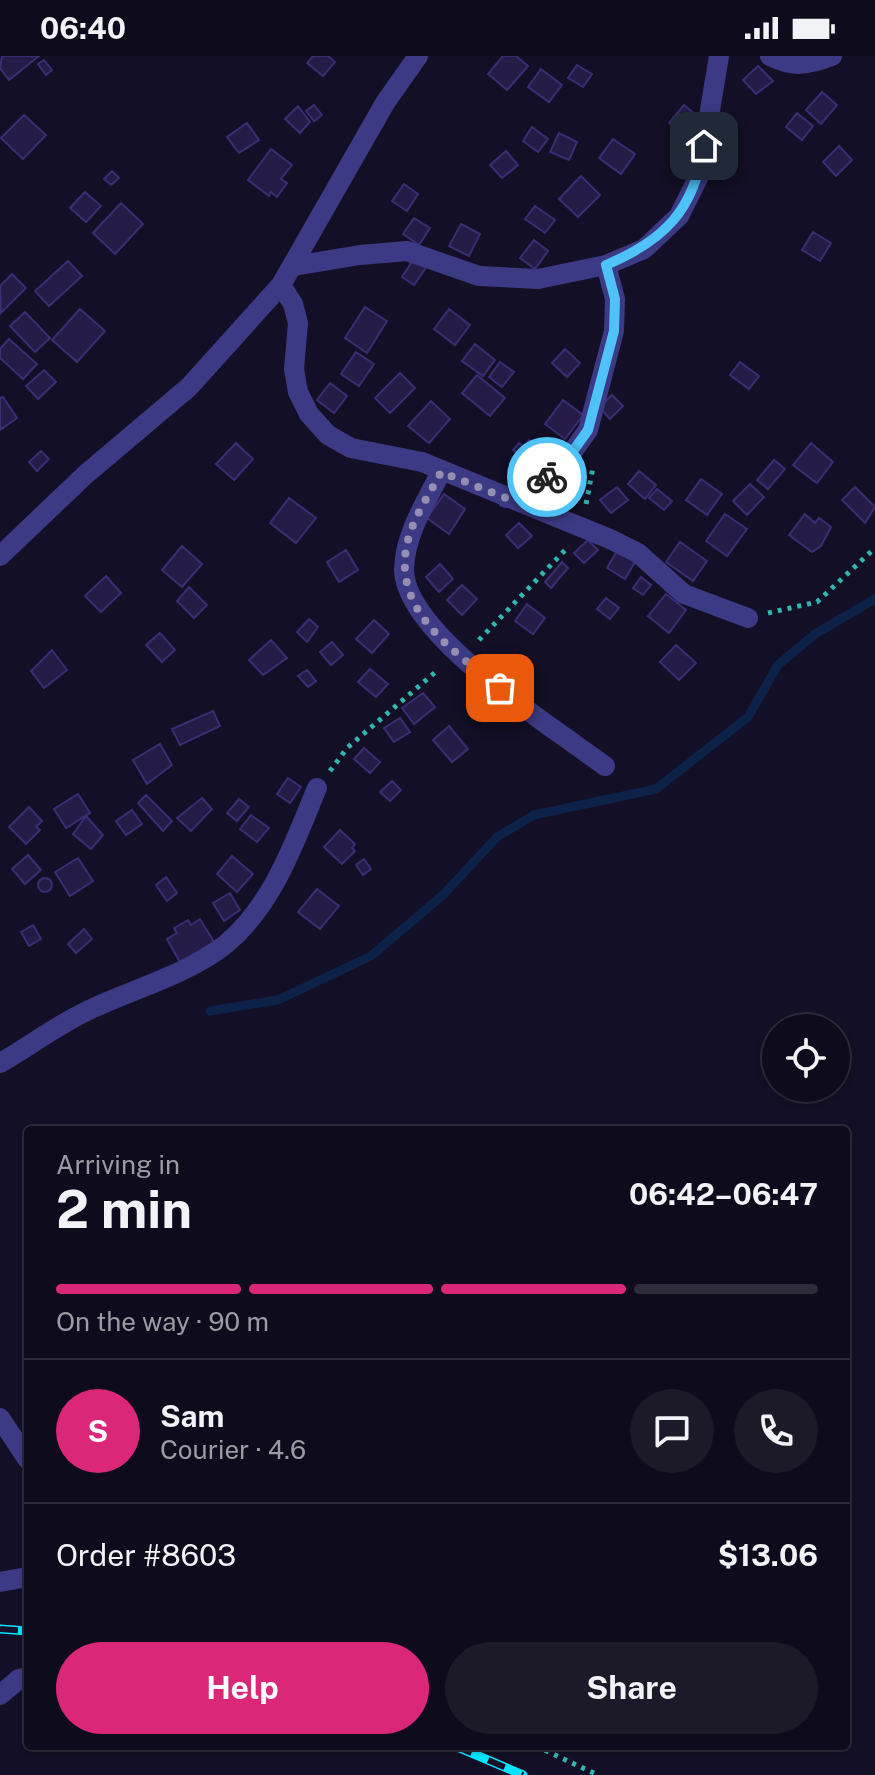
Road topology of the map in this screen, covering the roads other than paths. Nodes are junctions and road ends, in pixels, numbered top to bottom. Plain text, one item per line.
1 (418, 56) edge
2 (719, 56) edge
3 (770, 56) edge
4 (832, 56) edge
5 (606, 265) junction
6 (294, 266) junction
7 (281, 285) junction
8 (441, 472) junction
9 (506, 498) junction
10 (0, 556) edge
11 (748, 618) road end
12 (605, 766) dead end
13 (317, 788) road end
14 (0, 1063) edge
15 (0, 1418) edge
16 (24, 1454) edge
17 (24, 1578) edge
18 (0, 1582) edge
19 (24, 1678) edge
20 (0, 1693) edge

1 - 6 street
2 - 5 street
3 - 4 street
5 - 6 street
5 - 9 street
6 - 7 street
7 - 8 street
7 - 10 street
8 - 9 street
8 - 12 street
9 - 11 street
13 - 14 street
15 - 16 street
17 - 18 street
19 - 20 street

